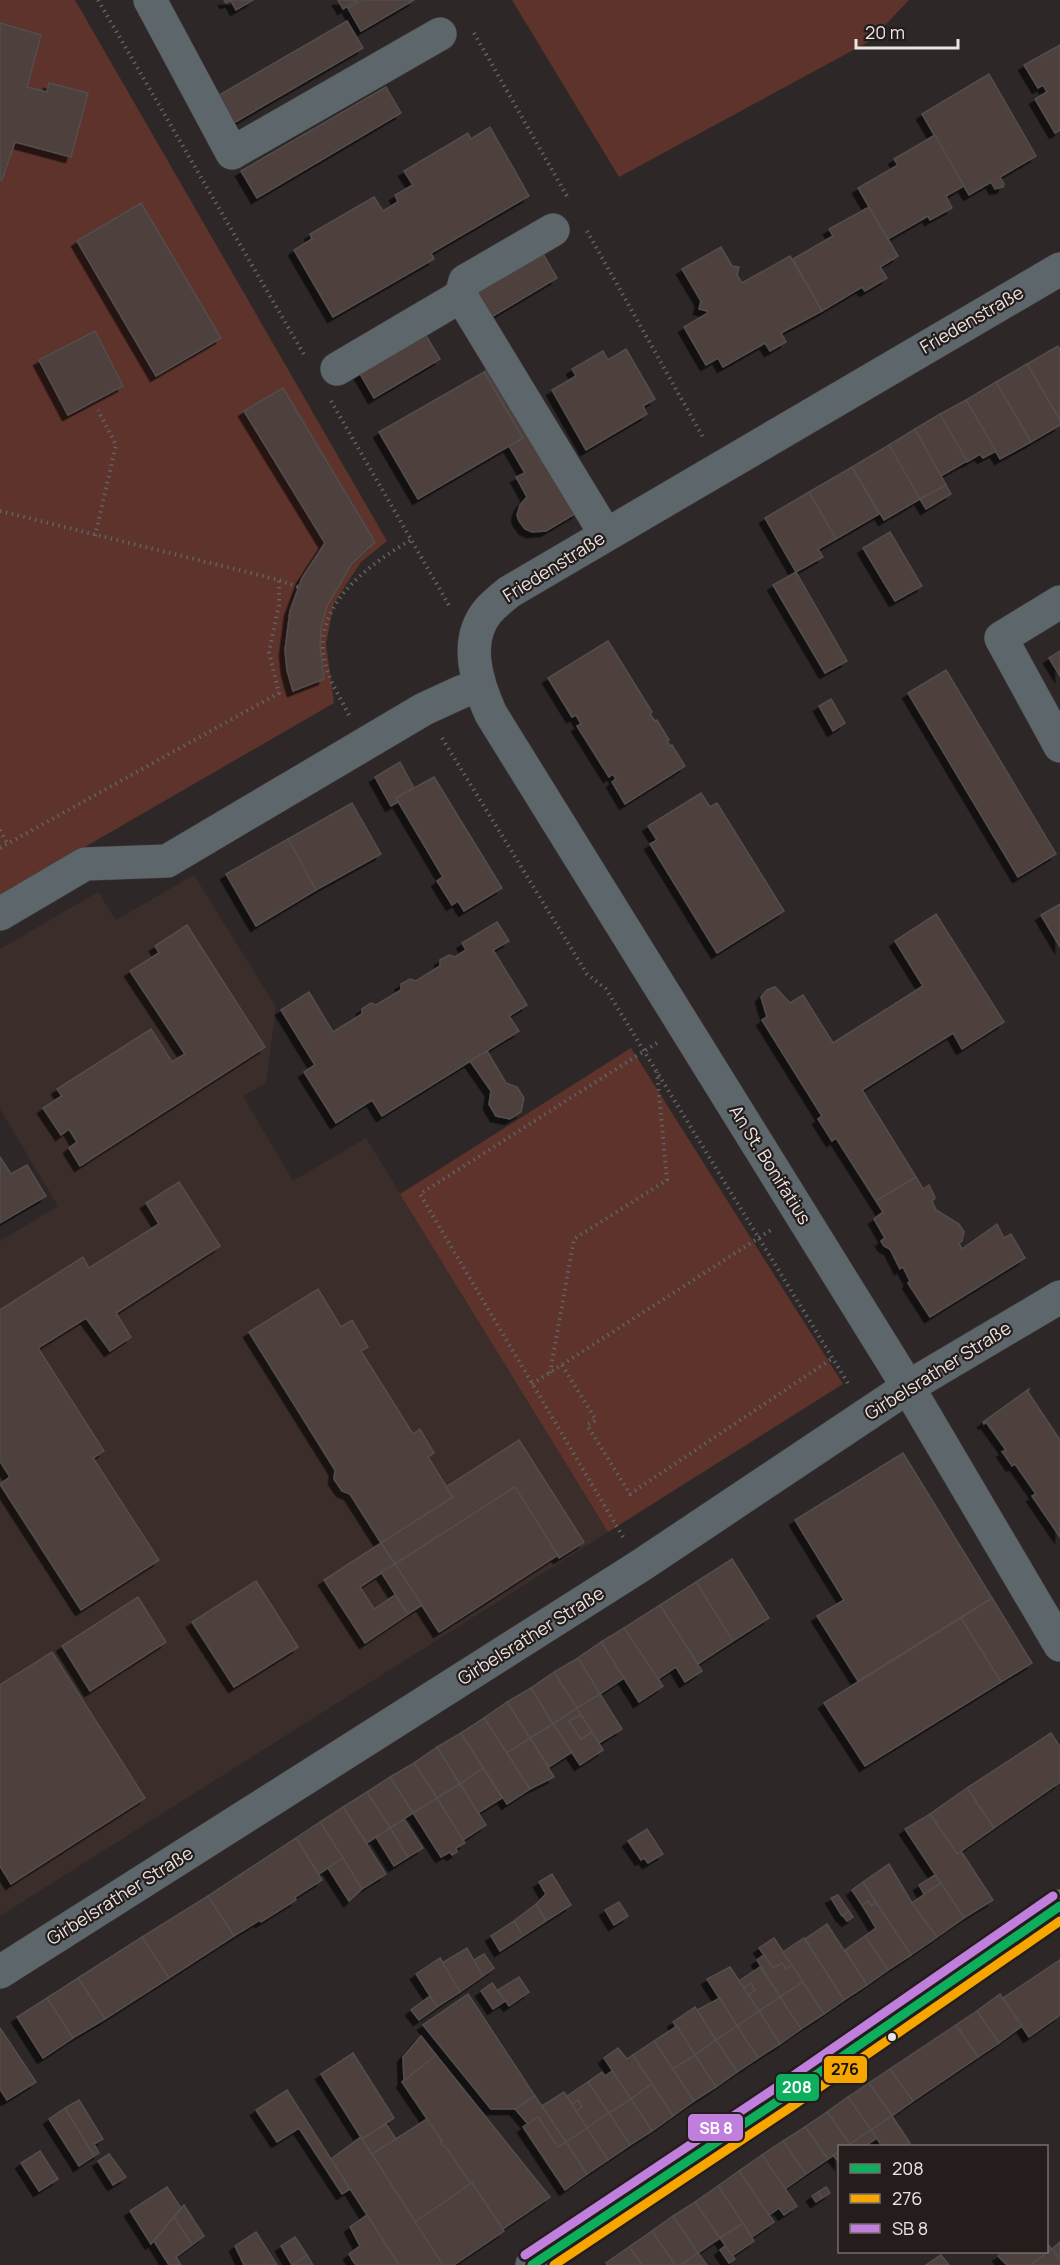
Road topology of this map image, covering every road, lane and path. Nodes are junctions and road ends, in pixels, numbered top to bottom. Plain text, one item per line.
1 (98, 0) edge
2 (150, 0) edge
3 (440, 34) dead end
4 (553, 230) dead end
5 (1060, 268) edge
6 (461, 296) junction
7 (325, 378) junction
8 (98, 410) dead end
9 (0, 511) edge
10 (606, 535) junction
11 (95, 536) junction
12 (411, 540) junction
13 (279, 580) junction
14 (298, 587) dead end
15 (330, 600) dead end
16 (336, 602) junction
17 (1060, 602) edge
18 (475, 650) junction
19 (478, 686) junction
20 (424, 709) junction
21 (363, 745) junction
22 (1060, 746) edge
23 (0, 830) edge
24 (7, 843) junction
25 (0, 848) edge
26 (0, 914) edge
27 (683, 1027) junction
28 (644, 1051) junction
29 (657, 1071) junction
30 (799, 1213) junction
31 (760, 1238) junction
32 (1060, 1297) edge
33 (833, 1358) junction
34 (562, 1365) junction
35 (550, 1373) junction
36 (532, 1384) junction
37 (908, 1387) junction
38 (867, 1414) junction
39 (640, 1566) junction
40 (1060, 1645) edge
41 (1060, 1906) edge
42 (0, 1972) edge
43 (532, 2265) edge

1 - 7 path
2 - 3 street
4 - 6 street
5 - 10 street, Friedenstraße
6 - 7 street
6 - 10 street
7 - 12 path
8 - 11 path
9 - 11 path
10 - 18 street, Friedenstraße
11 - 13 path
12 - 16 path
12 - 18 path
13 - 14 path
13 - 24 path
15 - 16 path
16 - 21 path
17 - 22 street
18 - 19 street, Friedenstraße
19 - 20 street
19 - 27 street, An St. Bonifatius
20 - 21 street
20 - 28 path
21 - 26 street
23 - 24 path
24 - 25 path
27 - 28 path
27 - 30 street, An St. Bonifatius
28 - 29 path
28 - 36 path
29 - 31 path
29 - 35 path
30 - 31 path
30 - 37 street, An St. Bonifatius
31 - 33 path
31 - 34 path
32 - 37 street, Girbelsrather Straße
33 - 34 path
33 - 38 path
34 - 35 path
35 - 36 path
36 - 39 path
37 - 38 street, Girbelsrather Straße
37 - 40 street, An St. Bonifatius
38 - 39 street, Girbelsrather Straße
39 - 42 street, Girbelsrather Straße
41 - 43 main road

